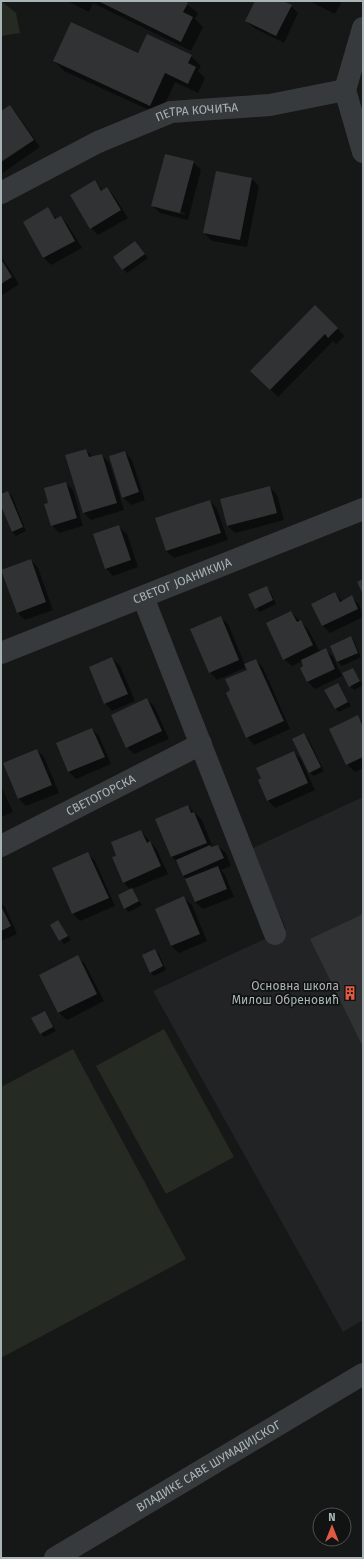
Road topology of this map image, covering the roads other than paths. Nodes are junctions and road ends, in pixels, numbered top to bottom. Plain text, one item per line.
1 (363, 28) edge
2 (345, 90) junction
3 (363, 152) edge
4 (1, 193) edge
5 (363, 509) edge
6 (143, 597) junction
7 (1, 653) edge
8 (201, 744) junction
9 (1, 846) edge
10 (275, 934) dead end
11 (363, 1374) edge
12 (55, 1558) edge

1 - 2 street
2 - 3 street
2 - 4 street, ПЕТРА КОЧИЋА
5 - 6 street, СВЕТОГ ЈОАНИКИЈА
6 - 7 street, СВЕТОГ ЈОАНИКИЈА
6 - 8 street
8 - 9 street, СВЕТОГОРСКА
8 - 10 street
11 - 12 street, ВЛАДИКЕ САВЕ ШУМАДИЈСКОГ

